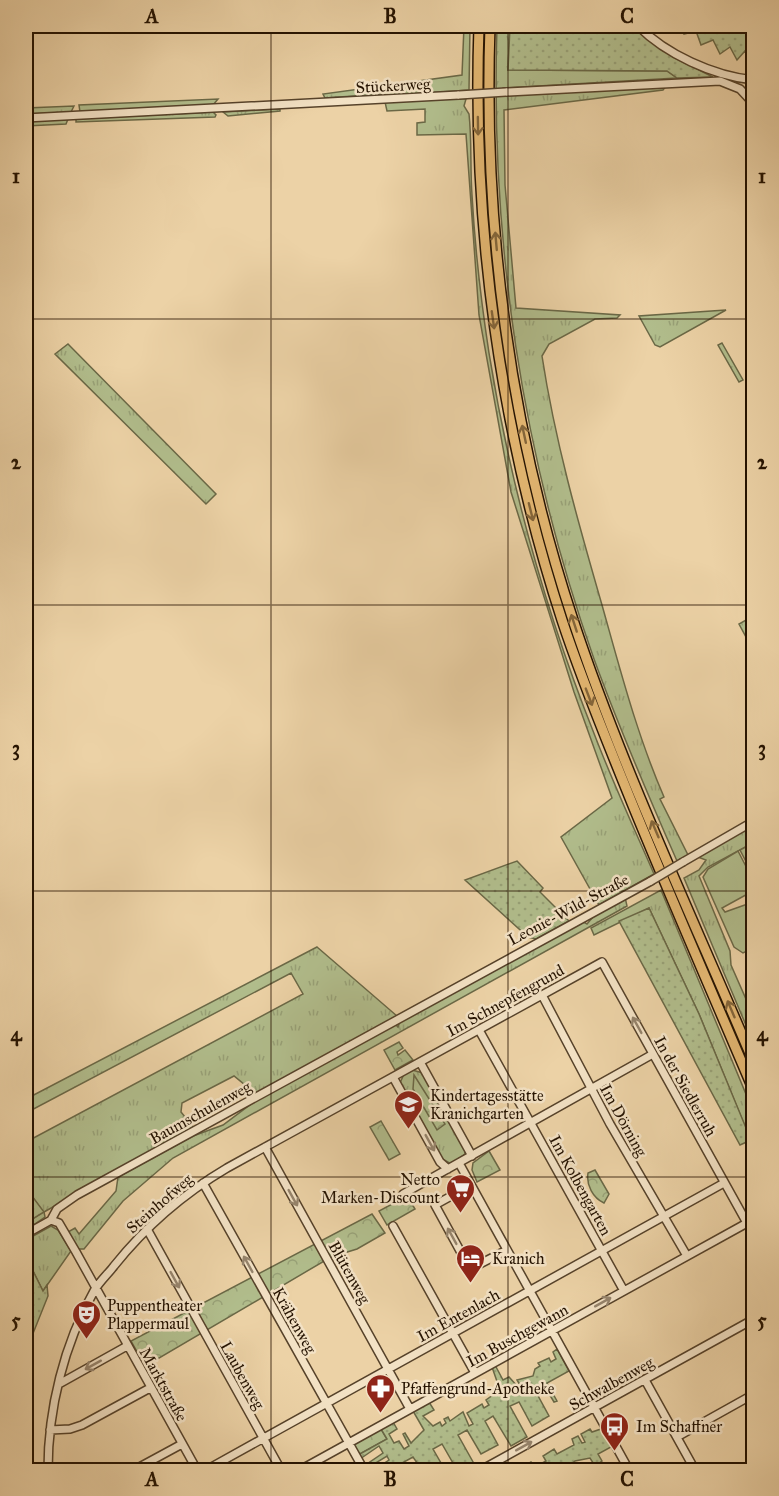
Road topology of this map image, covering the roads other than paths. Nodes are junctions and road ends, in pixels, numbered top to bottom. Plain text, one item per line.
1 (478, 26) edge
2 (490, 26) edge
3 (638, 26) edge
4 (753, 80) edge
5 (753, 104) edge
6 (26, 118) edge
7 (753, 821) edge
8 (602, 962) joint
9 (542, 995) junction
10 (395, 1020) joint
11 (479, 1030) junction
12 (653, 1054) junction
13 (420, 1062) junction
14 (753, 1063) edge
15 (393, 1077) junction
16 (591, 1089) junction
17 (753, 1092) edge
18 (531, 1123) junction
19 (265, 1147) junction
20 (472, 1156) junction
21 (459, 1163) junction
22 (448, 1169) junction
23 (203, 1183) junction
24 (724, 1183) junction
25 (471, 1185) junction
26 (403, 1194) dead end
27 (663, 1217) junction
28 (51, 1220) junction
29 (747, 1223) joint
30 (393, 1227) dead end
31 (147, 1229) junction
32 (26, 1234) edge
33 (507, 1250) junction
34 (602, 1250) junction
35 (687, 1256) junction
36 (95, 1290) junction
37 (529, 1290) junction
38 (624, 1291) junction
39 (753, 1319) edge
40 (552, 1331) junction
41 (452, 1334) junction
42 (127, 1346) junction
43 (388, 1369) junction
44 (475, 1374) junction
45 (645, 1380) junction
46 (59, 1384) junction
47 (150, 1388) junction
48 (753, 1394) edge
49 (326, 1404) junction
50 (594, 1408) junction
51 (410, 1409) junction
52 (50, 1430) junction
53 (677, 1437) junction
54 (263, 1439) junction
55 (349, 1443) junction
56 (182, 1444) junction
57 (628, 1468) edge
58 (48, 1470) edge
59 (134, 1470) edge
60 (197, 1470) edge
61 (206, 1470) edge
62 (280, 1470) edge
63 (300, 1470) edge
64 (364, 1470) edge
65 (481, 1470) edge
66 (617, 1470) edge
67 (695, 1470) edge

1 -> 17 highway
14 -> 2 highway
3 - 4 street
5 - 6 street, Stückerweg, bridge
7 - 10 street, Leonie-Wild-Straße, bridge
8 - 9 street, Im Schnepfengrund
12 -> 8 street, In der Siedlerruh
9 - 11 street, Im Schnepfengrund
9 - 16 street, Im Dörning
10 - 28 street, Baumschulenweg
11 - 13 street, Im Schnepfengrund
11 - 18 street, Im Kolbengarten
12 - 16 street
12 - 24 street, In der Siedlerruh
13 - 15 street, Steinhofweg
13 - 20 street
15 - 19 street, Steinhofweg
15 -> 22 street
16 - 18 street
16 - 27 street, Im Dörning
18 - 20 street
18 - 34 street, Im Kolbengarten
19 - 23 street, Steinhofweg
19 -> 43 street, Blütenweg
20 - 21 street
21 - 22 street
21 - 25 street
22 - 26 street
23 - 31 street, Steinhofweg
49 -> 23 street, Krähenweg
24 - 27 street, Im Entenlach
24 - 29 street, In der Siedlerruh
25 - 33 street
33 -> 25 street
27 - 34 street, Im Entenlach
27 - 35 street, Im Dörning
28 - 32 street, Baumschulenweg
28 - 36 street, Marktstraße
29 - 35 street, Im Buschgewann
30 - 41 street
31 - 36 street, Steinhofweg
31 -> 54 street, Laubenweg
33 - 37 street
34 - 37 street, Im Entenlach
34 - 38 street, Im Kolbengarten
35 - 38 street, Im Buschgewann
36 - 42 street, Marktstraße
36 - 46 street, Steinhofweg
37 - 40 street
37 - 41 street, Im Entenlach
40 -> 38 street, Im Buschgewann
39 - 45 street, Schwalbenweg
40 - 44 street, Im Buschgewann
40 - 50 street
41 - 43 street, Im Entenlach
41 - 44 street
42 -> 46 street
42 - 47 street, Marktstraße
43 - 49 street, Im Entenlach
43 - 51 street, Blütenweg
44 - 51 street, Im Buschgewann
45 - 50 street, Schwalbenweg
45 - 53 street
46 - 52 street, Steinhofweg
47 - 52 street
47 - 56 street, Marktstraße
48 - 53 street
49 - 54 street, Im Entenlach
49 - 55 street, Krähenweg
50 - 57 street
65 -> 50 street, Schwalbenweg
51 - 55 street, Im Buschgewann
52 - 58 street, Steinhofweg
53 - 67 street
54 - 61 street, Im Entenlach
54 - 62 street, Laubenweg
55 - 63 street, Im Buschgewann
55 - 64 street, Krähenweg
56 - 59 street
56 - 60 street, Marktstraße
57 - 66 street

